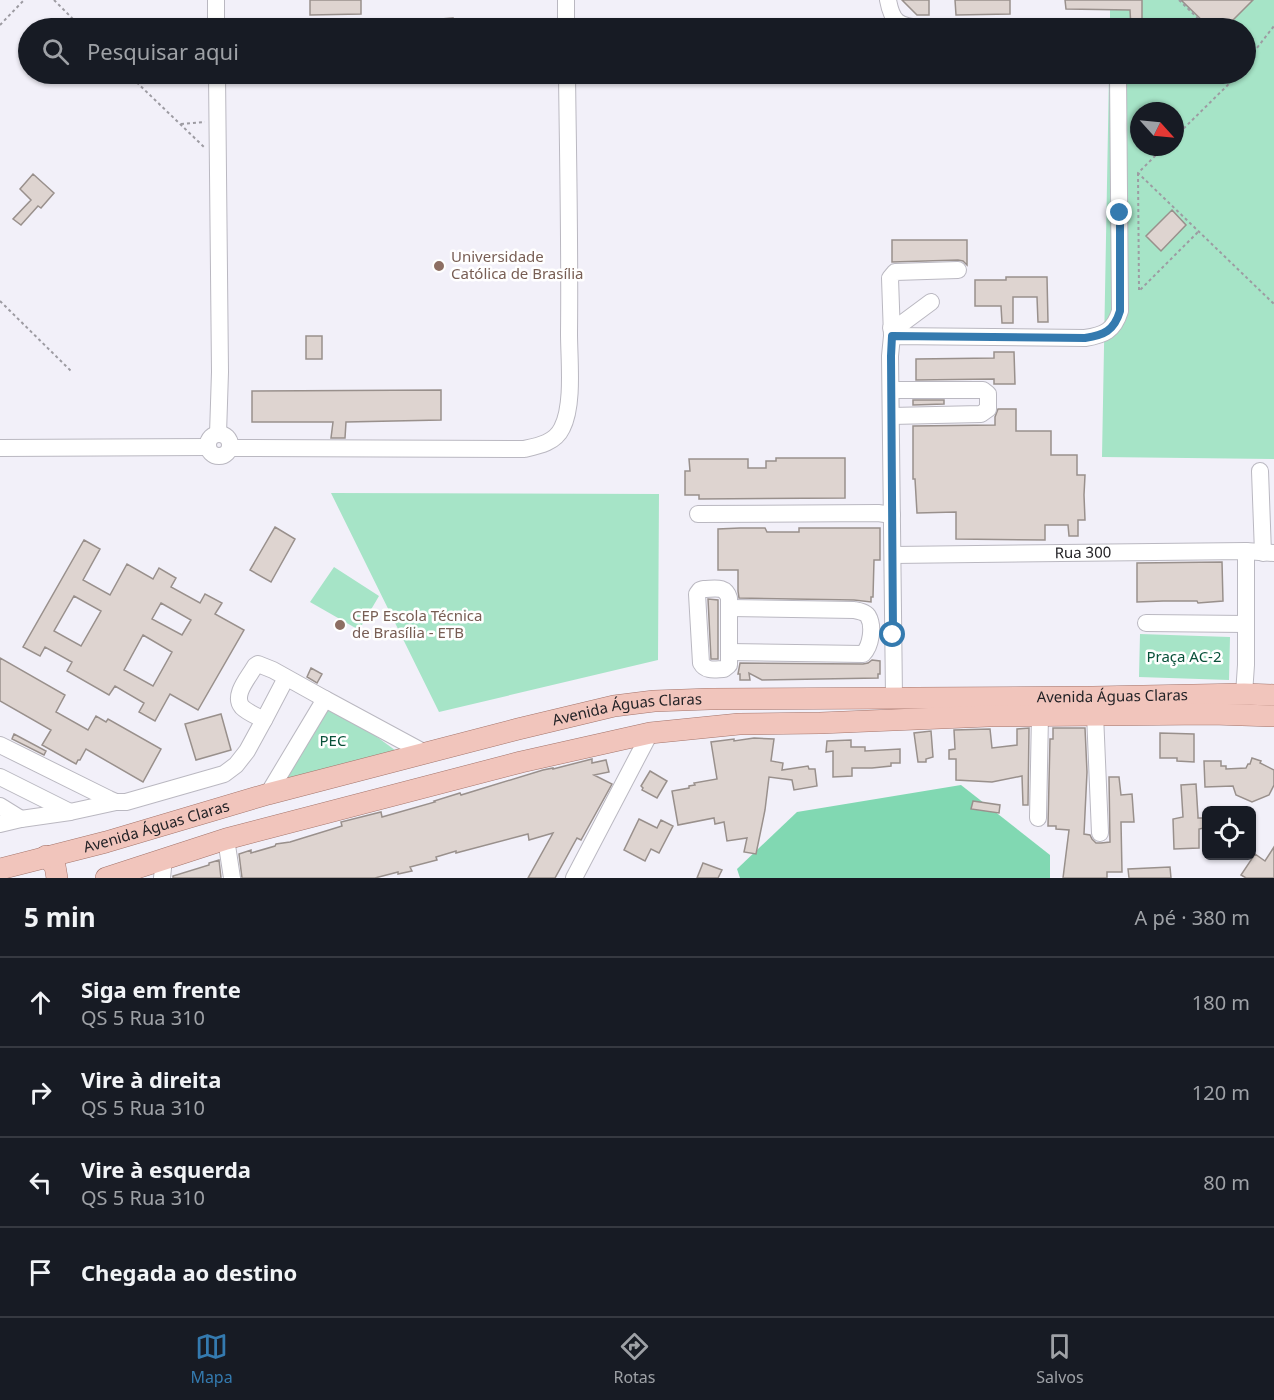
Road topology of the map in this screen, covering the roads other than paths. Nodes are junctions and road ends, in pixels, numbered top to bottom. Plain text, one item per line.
1 (216, 0) edge
2 (566, 0) edge
3 (888, 0) edge
4 (216, 18) edge
5 (566, 18) edge
6 (892, 18) edge
7 (217, 84) edge
8 (567, 84) edge
9 (1118, 84) edge
10 (958, 270) dead end
11 (931, 302) dead end
12 (891, 332) junction
13 (891, 390) junction
14 (891, 416) junction
15 (213, 440) junction
16 (0, 448) edge
17 (1260, 471) dead end
18 (698, 514) dead end
19 (892, 515) junction
20 (1246, 552) junction
21 (1269, 553) edge
22 (892, 555) junction
23 (730, 608) junction
24 (1146, 623) dead end
25 (1246, 624) junction
26 (871, 630) junction
27 (893, 630) junction
28 (729, 652) junction
29 (286, 678) junction
30 (1244, 694) junction
31 (1274, 695) edge
32 (894, 698) junction
33 (325, 699) junction
34 (710, 699) junction
35 (1095, 714) junction
36 (1040, 715) junction
37 (1274, 716) edge
38 (264, 720) junction
39 (709, 728) junction
40 (518, 729) junction
41 (639, 743) junction
42 (0, 745) edge
43 (425, 753) junction
44 (521, 762) junction
45 (0, 777) edge
46 (268, 794) junction
47 (116, 802) junction
48 (0, 806) edge
49 (70, 812) junction
50 (1038, 818) dead end
51 (21, 819) junction
52 (0, 824) edge
53 (1100, 833) dead end
54 (226, 838) junction
55 (106, 842) junction
56 (46, 856) junction
57 (163, 868) edge
58 (0, 869) edge
59 (109, 877) edge
60 (57, 878) edge
61 (232, 878) edge
62 (574, 878) edge

1 - 4 street
2 - 5 street
3 - 6 street
7 - 15 street
8 - 15 street
9 - 12 street
10 - 12 street
11 - 12 street
12 - 13 street
13 - 14 street
13 - 14 street
14 - 19 street
15 - 16 street
17 - 21 street
18 - 19 street
19 - 22 street
20 - 21 street, Rua 300
20 - 22 street, Rua 300
20 - 25 street
22 - 27 street
23 - 26 street
23 - 28 street
23 - 28 street
24 - 25 street
25 - 30 street
26 - 27 street
26 - 28 street
27 - 32 street
29 - 33 street
29 - 38 street
29 - 38 street
30 - 31 main road, Avenida Águas Claras
30 - 32 main road, Avenida Águas Claras
32 - 34 main road, Avenida Águas Claras
33 - 43 street
33 - 46 street
34 - 39 main road
34 - 40 main road, Avenida Águas Claras
35 - 36 main road, Avenida Águas Claras
35 - 37 main road, Avenida Águas Claras
35 - 53 street
36 - 39 main road, Avenida Águas Claras
36 - 50 street
38 - 47 street
39 - 41 main road, Avenida Águas Claras
40 - 43 main road, Avenida Águas Claras
40 - 44 main road
41 - 44 main road, Avenida Águas Claras
41 - 62 street
42 - 47 street
43 - 46 main road, Avenida Águas Claras
44 - 54 main road, Avenida Águas Claras
45 - 49 street
46 - 55 main road, Avenida Águas Claras
47 - 49 street
48 - 51 street
49 - 51 street
51 - 52 street
54 - 57 main road, Avenida Águas Claras
54 - 61 street
55 - 56 main road, Avenida Águas Claras
55 - 59 main road
56 - 58 main road, Avenida Águas Claras
56 - 60 main road
57 - 59 main road, Avenida Águas Claras

